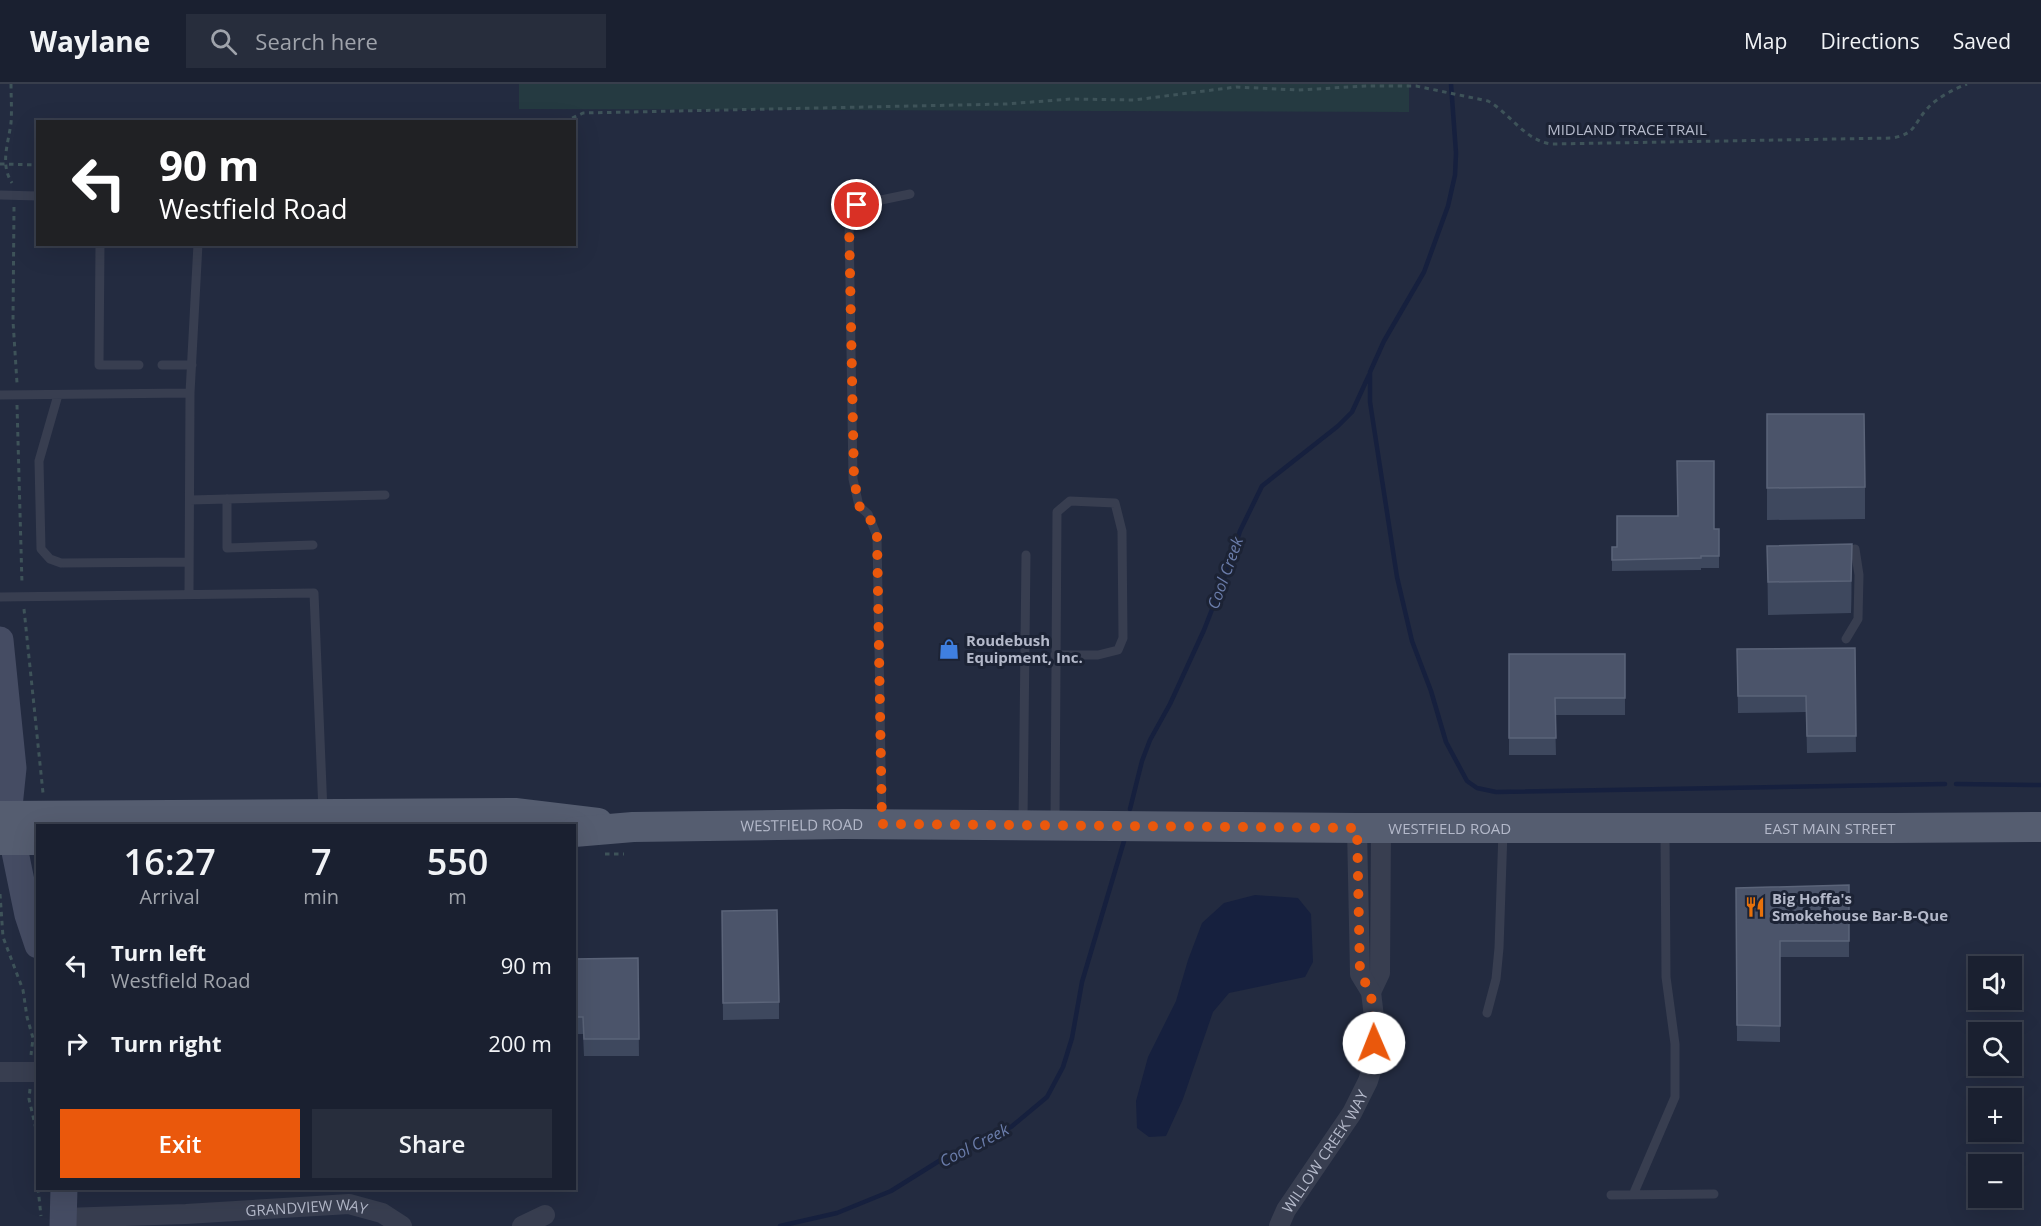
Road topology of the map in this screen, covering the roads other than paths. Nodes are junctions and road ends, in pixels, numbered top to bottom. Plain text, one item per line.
1 (910, 194) dead end
2 (0, 195) edge
3 (36, 196) edge
4 (100, 246) edge
5 (198, 246) edge
6 (140, 365) dead end
7 (162, 365) dead end
8 (192, 365) junction
9 (190, 393) junction
10 (0, 395) edge
11 (58, 395) junction
12 (386, 495) dead end
13 (227, 499) junction
14 (190, 500) junction
15 (313, 545) dead end
16 (1855, 549) dead end
17 (1026, 555) dead end
18 (189, 562) junction
19 (189, 594) junction
20 (0, 597) edge
21 (1846, 639) dead end
22 (0, 640) edge
23 (1055, 655) junction
24 (323, 814) junction
25 (14, 824) edge
26 (882, 824) junction
27 (1023, 824) junction
28 (1055, 825) junction
29 (2041, 826) edge
30 (633, 827) junction
31 (1503, 827) junction
32 (1369, 828) junction
33 (1617, 828) joint
34 (1665, 828) junction
35 (576, 832) edge
36 (36, 939) edge
37 (1487, 1013) dead end
38 (0, 1072) edge
39 (34, 1072) edge
40 (64, 1190) edge
41 (1714, 1194) dead end
42 (1611, 1195) dead end
43 (1632, 1195) junction
44 (544, 1215) dead end
45 (56, 1220) edge
46 (186, 1220) edge
47 (402, 1226) edge
48 (522, 1226) edge
49 (1279, 1226) edge

1 - 26 lane
2 - 3 lane
4 - 6 lane
5 - 8 lane
7 - 8 lane
8 - 9 lane
9 - 11 lane
9 - 14 lane
10 - 11 lane
11 - 18 lane
12 - 13 lane
13 - 14 lane
13 - 15 lane
14 - 18 lane
16 - 21 lane
17 - 27 lane
18 - 19 lane
19 - 20 lane
19 - 24 lane
22 - 25 street
23 - 23 lane
23 - 28 lane
24 - 25 main road, WESTFIELD ROAD
24 - 30 main road, WESTFIELD ROAD
25 - 36 street
26 - 27 main road, WESTFIELD ROAD
26 - 30 main road, WESTFIELD ROAD
27 - 28 main road, WESTFIELD ROAD
28 - 32 main road, WESTFIELD ROAD
29 - 34 main road, EAST MAIN STREET
30 - 35 main road, WESTFIELD ROAD
31 - 32 main road, WESTFIELD ROAD
31 - 33 main road, WESTFIELD ROAD
31 - 37 lane
32 - 49 street, WILLOW CREEK WAY
33 - 34 main road, EAST MAIN STREET
34 - 43 lane
38 - 39 street
40 - 45 street
41 - 43 lane
42 - 43 lane
44 - 48 street
45 - 46 street, GRANDVIEW WAY
46 - 47 street, GRANDVIEW WAY

